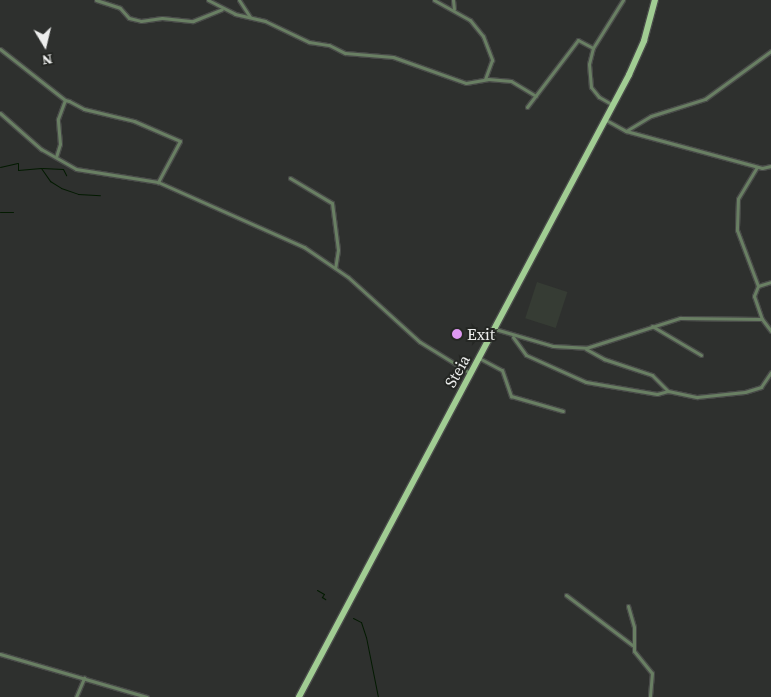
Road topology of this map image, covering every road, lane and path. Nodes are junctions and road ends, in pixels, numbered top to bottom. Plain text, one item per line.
1 (96, 0) edge
2 (208, 0) edge
3 (239, 0) edge
4 (434, 0) edge
5 (453, 0) edge
6 (623, 0) edge
7 (655, 0) edge
8 (222, 9) junction
9 (454, 9) junction
10 (250, 18) junction
11 (593, 48) junction
12 (0, 49) edge
13 (771, 51) edge
14 (485, 79) junction
15 (536, 96) junction
16 (65, 100) junction
17 (613, 105) junction
18 (527, 107) dead end
19 (0, 113) edge
20 (606, 120) junction
21 (626, 131) junction
22 (56, 157) junction
23 (757, 166) junction
24 (771, 166) edge
25 (290, 178) dead end
26 (158, 182) junction
27 (335, 268) junction
28 (771, 282) edge
29 (758, 286) junction
30 (762, 319) junction
31 (652, 325) junction
32 (494, 329) junction
33 (771, 331) edge
34 (513, 337) junction
35 (586, 348) junction
36 (701, 355) dead end
37 (479, 358) junction
38 (771, 372) edge
39 (471, 373) junction
40 (668, 391) junction
41 (563, 411) dead end
42 (566, 595) dead end
43 (628, 606) dead end
44 (632, 646) junction
45 (0, 654) edge
46 (84, 678) junction
47 (76, 697) edge
48 (148, 697) edge
49 (299, 697) edge
50 (650, 697) edge

1 - 8 street
2 - 8 street
3 - 10 street
4 - 9 street
5 - 9 street
6 - 11 street
7 - 17 main road, Steia
8 - 10 street
9 - 14 street
10 - 14 street
11 - 15 street
11 - 17 street
12 - 16 street
13 - 21 street
14 - 15 street
15 - 18 street
16 - 22 street
16 - 26 street
17 - 20 main road, Steia
19 - 22 street
20 - 21 street
20 - 32 main road, Steia
21 - 23 street
22 - 26 street
23 - 24 street
23 - 29 street
25 - 27 street
26 - 27 street
27 - 39 street
28 - 29 street
29 - 30 street
30 - 31 street
30 - 33 street
31 - 35 street
31 - 36 street
32 - 34 street
32 - 37 main road, Steia
34 - 35 street
34 - 40 street
35 - 40 street
37 - 39 main road, Steia
37 - 41 street
38 - 40 street
39 - 49 main road, Steia
42 - 44 street
43 - 44 street
44 - 50 street
45 - 46 street
46 - 47 street
46 - 48 street

